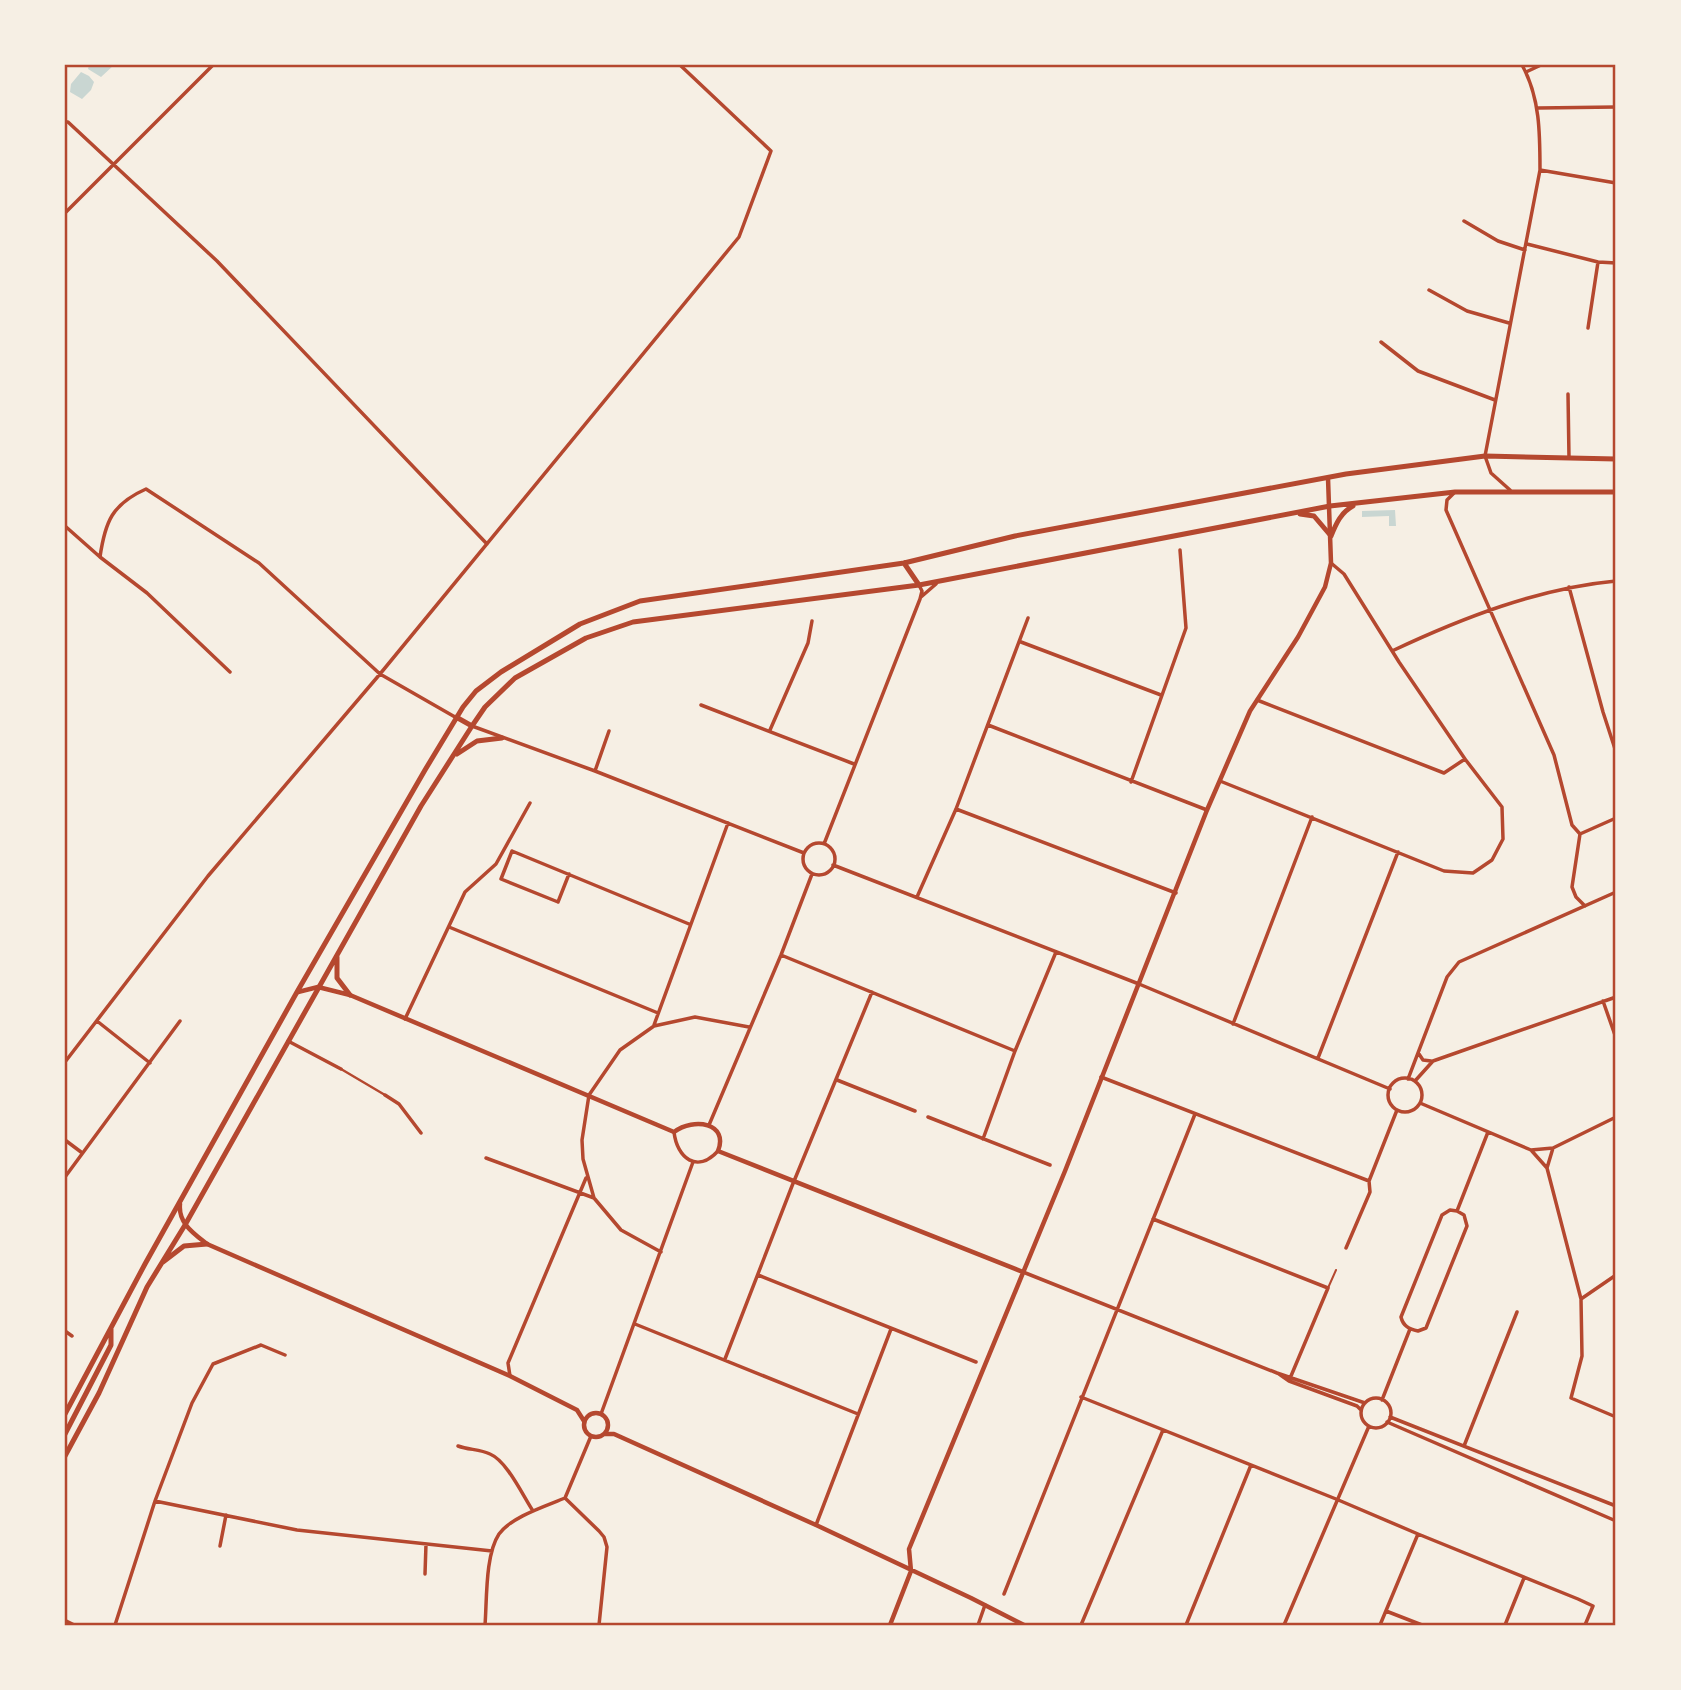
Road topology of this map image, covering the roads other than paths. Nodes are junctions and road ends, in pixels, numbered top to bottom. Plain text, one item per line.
1 (213, 65) edge
2 (680, 65) edge
3 (1522, 65) edge
4 (1541, 65) edge
5 (1526, 72) junction
6 (1616, 107) edge
7 (1537, 108) junction
8 (65, 122) edge
9 (114, 165) junction
10 (1540, 170) junction
11 (1616, 183) edge
12 (65, 214) edge
13 (1464, 221) dead end
14 (1527, 244) junction
15 (1525, 250) junction
16 (1598, 262) junction
17 (1616, 263) edge
18 (1429, 290) dead end
19 (1509, 323) junction
20 (1588, 328) dead end
21 (1381, 342) dead end
22 (1568, 394) dead end
23 (1495, 400) junction
24 (1485, 456) junction
25 (1569, 458) junction
26 (1616, 459) edge
27 (1328, 478) junction
28 (1510, 490) junction
29 (1455, 492) junction
30 (1616, 492) edge
31 (1358, 503) junction
32 (1330, 506) junction
33 (1293, 513) junction
34 (65, 526) edge
35 (1331, 536) junction
36 (487, 544) junction
37 (1180, 550) dead end
38 (100, 557) junction
39 (904, 563) junction
40 (1331, 563) junction
41 (942, 580) junction
42 (1616, 581) edge
43 (919, 585) junction
44 (1569, 587) junction
45 (920, 599) junction
46 (1489, 611) junction
47 (1028, 618) dead end
48 (812, 621) dead end
49 (1021, 642) junction
50 (1392, 651) junction
51 (230, 673) dead end
52 (380, 674) junction
53 (1161, 695) junction
54 (1256, 700) junction
55 (701, 705) dead end
56 (456, 718) junction
57 (988, 725) junction
58 (472, 726) junction
59 (770, 730) junction
60 (609, 731) dead end
61 (502, 738) junction
62 (1616, 752) edge
63 (451, 758) junction
64 (1465, 759) junction
65 (855, 764) junction
66 (595, 771) junction
67 (1220, 781) junction
68 (1131, 782) junction
69 (530, 803) dead end
70 (956, 809) junction
71 (1207, 810) junction
72 (1312, 817) junction
73 (1616, 818) edge
74 (727, 823) junction
75 (1580, 834) junction
76 (824, 844) junction
77 (1399, 851) junction
78 (804, 853) junction
79 (833, 865) junction
80 (569, 874) junction
81 (812, 874) junction
82 (1616, 892) edge
83 (1175, 893) junction
84 (917, 897) junction
85 (1585, 906) junction
86 (690, 924) junction
87 (449, 927) junction
88 (1056, 952) junction
89 (337, 954) junction
90 (781, 954) junction
91 (1139, 984) junction
92 (318, 987) junction
93 (297, 992) junction
94 (872, 992) junction
95 (350, 995) junction
96 (1616, 997) edge
97 (1603, 1001) junction
98 (658, 1013) junction
99 (405, 1019) junction
100 (96, 1021) junction
101 (180, 1021) dead end
102 (1233, 1024) junction
103 (654, 1026) junction
104 (749, 1027) junction
105 (1616, 1038) edge
106 (288, 1041) junction
107 (1015, 1051) junction
108 (1418, 1052) junction
109 (1318, 1058) junction
110 (1433, 1060) junction
111 (65, 1062) edge
112 (150, 1063) junction
113 (341, 1069) joint
114 (1101, 1077) junction
115 (1408, 1079) junction
116 (837, 1080) junction
117 (1415, 1081) junction
118 (1390, 1089) junction
119 (385, 1095) joint
120 (589, 1095) junction
121 (1420, 1103) junction
122 (1397, 1110) junction
123 (915, 1111) dead end
124 (1195, 1114) junction
125 (1616, 1116) edge
126 (928, 1117) dead end
127 (709, 1125) junction
128 (674, 1132) junction
129 (1488, 1132) junction
130 (421, 1133) dead end
131 (983, 1139) junction
132 (65, 1140) edge
133 (1553, 1147) junction
134 (1531, 1150) junction
135 (718, 1151) junction
136 (81, 1152) junction
137 (486, 1158) dead end
138 (693, 1162) junction
139 (1050, 1165) dead end
140 (1547, 1168) junction
141 (587, 1176) junction
142 (65, 1177) edge
143 (794, 1181) junction
144 (1369, 1181) junction
145 (579, 1194) junction
146 (594, 1198) junction
147 (180, 1203) junction
148 (1457, 1211) junction
149 (1153, 1219) junction
150 (185, 1225) junction
151 (207, 1244) junction
152 (1346, 1248) dead end
153 (661, 1252) junction
154 (160, 1264) junction
155 (1336, 1270) dead end
156 (1023, 1272) junction
157 (758, 1275) junction
158 (1616, 1275) edge
159 (1328, 1288) junction
160 (1581, 1299) junction
161 (1116, 1308) junction
162 (1517, 1312) dead end
163 (635, 1324) junction
164 (111, 1326) junction
165 (891, 1329) junction
166 (1410, 1329) junction
167 (65, 1331) edge
168 (125, 1335) junction
169 (72, 1336) dead end
170 (111, 1345) junction
171 (285, 1355) dead end
172 (725, 1359) junction
173 (976, 1362) dead end
174 (1277, 1373) junction
175 (510, 1376) junction
176 (1291, 1376) junction
177 (1081, 1397) junction
178 (1382, 1400) junction
179 (1366, 1403) junction
180 (1361, 1410) junction
181 (65, 1414) edge
182 (601, 1414) junction
183 (858, 1414) junction
184 (1390, 1417) junction
185 (1616, 1417) edge
186 (584, 1421) junction
187 (1387, 1422) junction
188 (1368, 1426) junction
189 (1163, 1430) junction
190 (65, 1434) edge
191 (605, 1434) junction
192 (591, 1436) junction
193 (458, 1446) dead end
194 (1464, 1446) junction
195 (65, 1456) edge
196 (1251, 1465) junction
197 (565, 1498) junction
198 (1336, 1499) junction
199 (155, 1501) junction
200 (1616, 1506) edge
201 (533, 1511) junction
202 (226, 1515) junction
203 (1616, 1521) edge
204 (816, 1525) junction
205 (1418, 1535) junction
206 (426, 1544) junction
207 (220, 1546) dead end
208 (492, 1551) junction
209 (911, 1571) junction
210 (425, 1574) dead end
211 (1524, 1578) junction
212 (1004, 1594) dead end
213 (985, 1605) junction
214 (1386, 1611) junction
215 (65, 1621) edge
216 (73, 1625) edge
217 (115, 1625) edge
218 (485, 1625) edge
219 (599, 1625) edge
220 (890, 1625) edge
221 (978, 1625) edge
222 (1024, 1625) edge
223 (1082, 1625) edge
224 (1186, 1625) edge
225 (1284, 1625) edge
226 (1380, 1625) edge
227 (1422, 1625) edge
228 (1505, 1625) edge
229 (1585, 1625) edge

1 - 9 street
2 - 36 street
3 - 5 street
4 - 5 street
5 - 7 street
6 - 7 street
7 - 10 street
8 - 9 street
9 - 12 street
9 - 36 street
10 - 11 street
10 - 14 street
13 - 15 street
14 - 15 street
14 - 16 street
15 - 19 street
16 - 17 street
16 - 20 street
18 - 19 street
19 - 23 street
21 - 23 street
22 - 25 street
23 - 24 street
24 - 25 main road
24 - 27 main road
24 - 28 street
25 - 26 main road
27 - 32 street
27 - 39 main road
28 - 29 main road
28 - 30 main road
29 - 31 main road
29 - 46 street
31 - 32 main road
31 - 35 main road
32 - 33 main road
32 - 35 street
33 - 35 main road
33 - 41 main road
34 - 38 street
35 - 40 street
36 - 52 street
37 - 53 street
38 - 51 street
38 - 52 street
39 - 43 main road
39 - 56 main road
40 - 50 street
40 - 54 street
41 - 43 main road
41 - 45 street
42 - 44 street
43 - 45 street
43 - 58 main road
44 - 46 street
44 - 62 street
45 - 65 street
46 - 50 street
46 - 75 street
47 - 49 street
48 - 59 street
49 - 53 street
49 - 57 street
50 - 64 street
52 - 56 street
52 - 100 street
53 - 68 street
54 - 64 street
54 - 67 street
55 - 59 street
56 - 58 main road
56 - 93 main road
57 - 68 street
57 - 70 street
58 - 61 street
58 - 63 main road
59 - 65 street
60 - 66 street
61 - 63 main road
61 - 66 street
63 - 89 main road
64 - 77 street
65 - 76 street
66 - 74 street
67 - 71 street
67 - 72 street
68 - 71 street
69 - 87 street
70 - 83 street
70 - 84 street
71 - 83 street
72 - 77 street
72 - 102 street
73 - 75 street
74 - 78 street
74 - 86 street
75 - 85 street
76 - 78 street
76 - 79 street
77 - 109 street
78 - 81 street
79 - 81 street
79 - 84 street
80 - 80 street
80 - 86 street
81 - 90 street
82 - 85 street
83 - 91 street
84 - 88 street
85 - 108 street
86 - 98 street
87 - 98 street
87 - 99 street
88 - 91 street
88 - 107 street
89 - 92 main road
89 - 95 main road
90 - 94 street
90 - 104 street
91 - 102 street
91 - 114 street
92 - 93 street
92 - 95 street
92 - 106 main road
93 - 147 main road
94 - 107 street
94 - 116 street
95 - 99 street
96 - 97 street
97 - 105 street
97 - 110 street
98 - 103 street
99 - 120 street
100 - 111 street
100 - 112 street
101 - 112 street
102 - 109 street
103 - 104 street
103 - 120 street
104 - 127 street
106 - 113 street
106 - 150 main road
107 - 131 street
108 - 110 street
108 - 115 street
109 - 118 street
110 - 117 street
112 - 136 street
113 - 119 street
114 - 124 street
114 - 156 street
115 - 117 street
115 - 118 street
116 - 123 street
116 - 143 street
117 - 121 street
118 - 122 street
119 - 130 street
120 - 128 street
120 - 141 street
121 - 122 street
121 - 129 street
122 - 144 street
124 - 144 street
124 - 149 street
125 - 133 street
126 - 131 street
127 - 128 street
127 - 135 street
128 - 138 street
129 - 134 street
129 - 148 street
131 - 139 street
132 - 136 street
133 - 134 street
133 - 140 street
134 - 140 street
135 - 138 street
135 - 143 street
136 - 142 street
137 - 145 street
138 - 153 street
140 - 160 street
141 - 145 street
141 - 146 street
143 - 156 street
143 - 157 street
144 - 152 street
145 - 146 street
145 - 175 street
146 - 153 street
147 - 150 street
147 - 164 main road
148 - 166 street
148 - 166 street
149 - 159 street
149 - 161 street
150 - 151 street
150 - 154 main road
151 - 154 main road
151 - 175 street
153 - 163 street
154 - 168 main road
155 - 159 lane
156 - 161 street
156 - 209 street
157 - 165 street
157 - 172 street
158 - 160 street
159 - 176 street
160 - 185 street
161 - 174 street
161 - 177 street
162 - 194 street
163 - 172 street
163 - 182 street
164 - 170 main road
164 - 181 main road
165 - 173 street
165 - 183 street
166 - 178 street
167 - 169 street
168 - 170 main road
168 - 195 main road
170 - 190 main road
171 - 199 street
172 - 183 street
174 - 176 street
174 - 180 street
175 - 186 street
176 - 179 street
177 - 189 street
177 - 212 street
178 - 179 street
178 - 184 street
179 - 180 street
180 - 188 street
182 - 186 street
182 - 191 street
183 - 204 street
184 - 187 street
184 - 194 street
186 - 192 street
187 - 188 street
187 - 203 street
188 - 198 street
189 - 196 street
189 - 223 street
191 - 192 street
191 - 204 street
192 - 197 street
193 - 201 street
194 - 200 street
196 - 198 street
196 - 224 street
197 - 201 street
197 - 219 street
198 - 205 street
198 - 225 street
199 - 202 street
199 - 217 street
201 - 208 street
202 - 206 street
202 - 207 street
204 - 209 street
205 - 211 street
205 - 214 street
206 - 208 street
206 - 210 street
208 - 218 street
209 - 213 street
209 - 220 street
211 - 228 street
211 - 229 street
213 - 221 street
213 - 222 street
214 - 226 street
214 - 227 street
215 - 216 street

